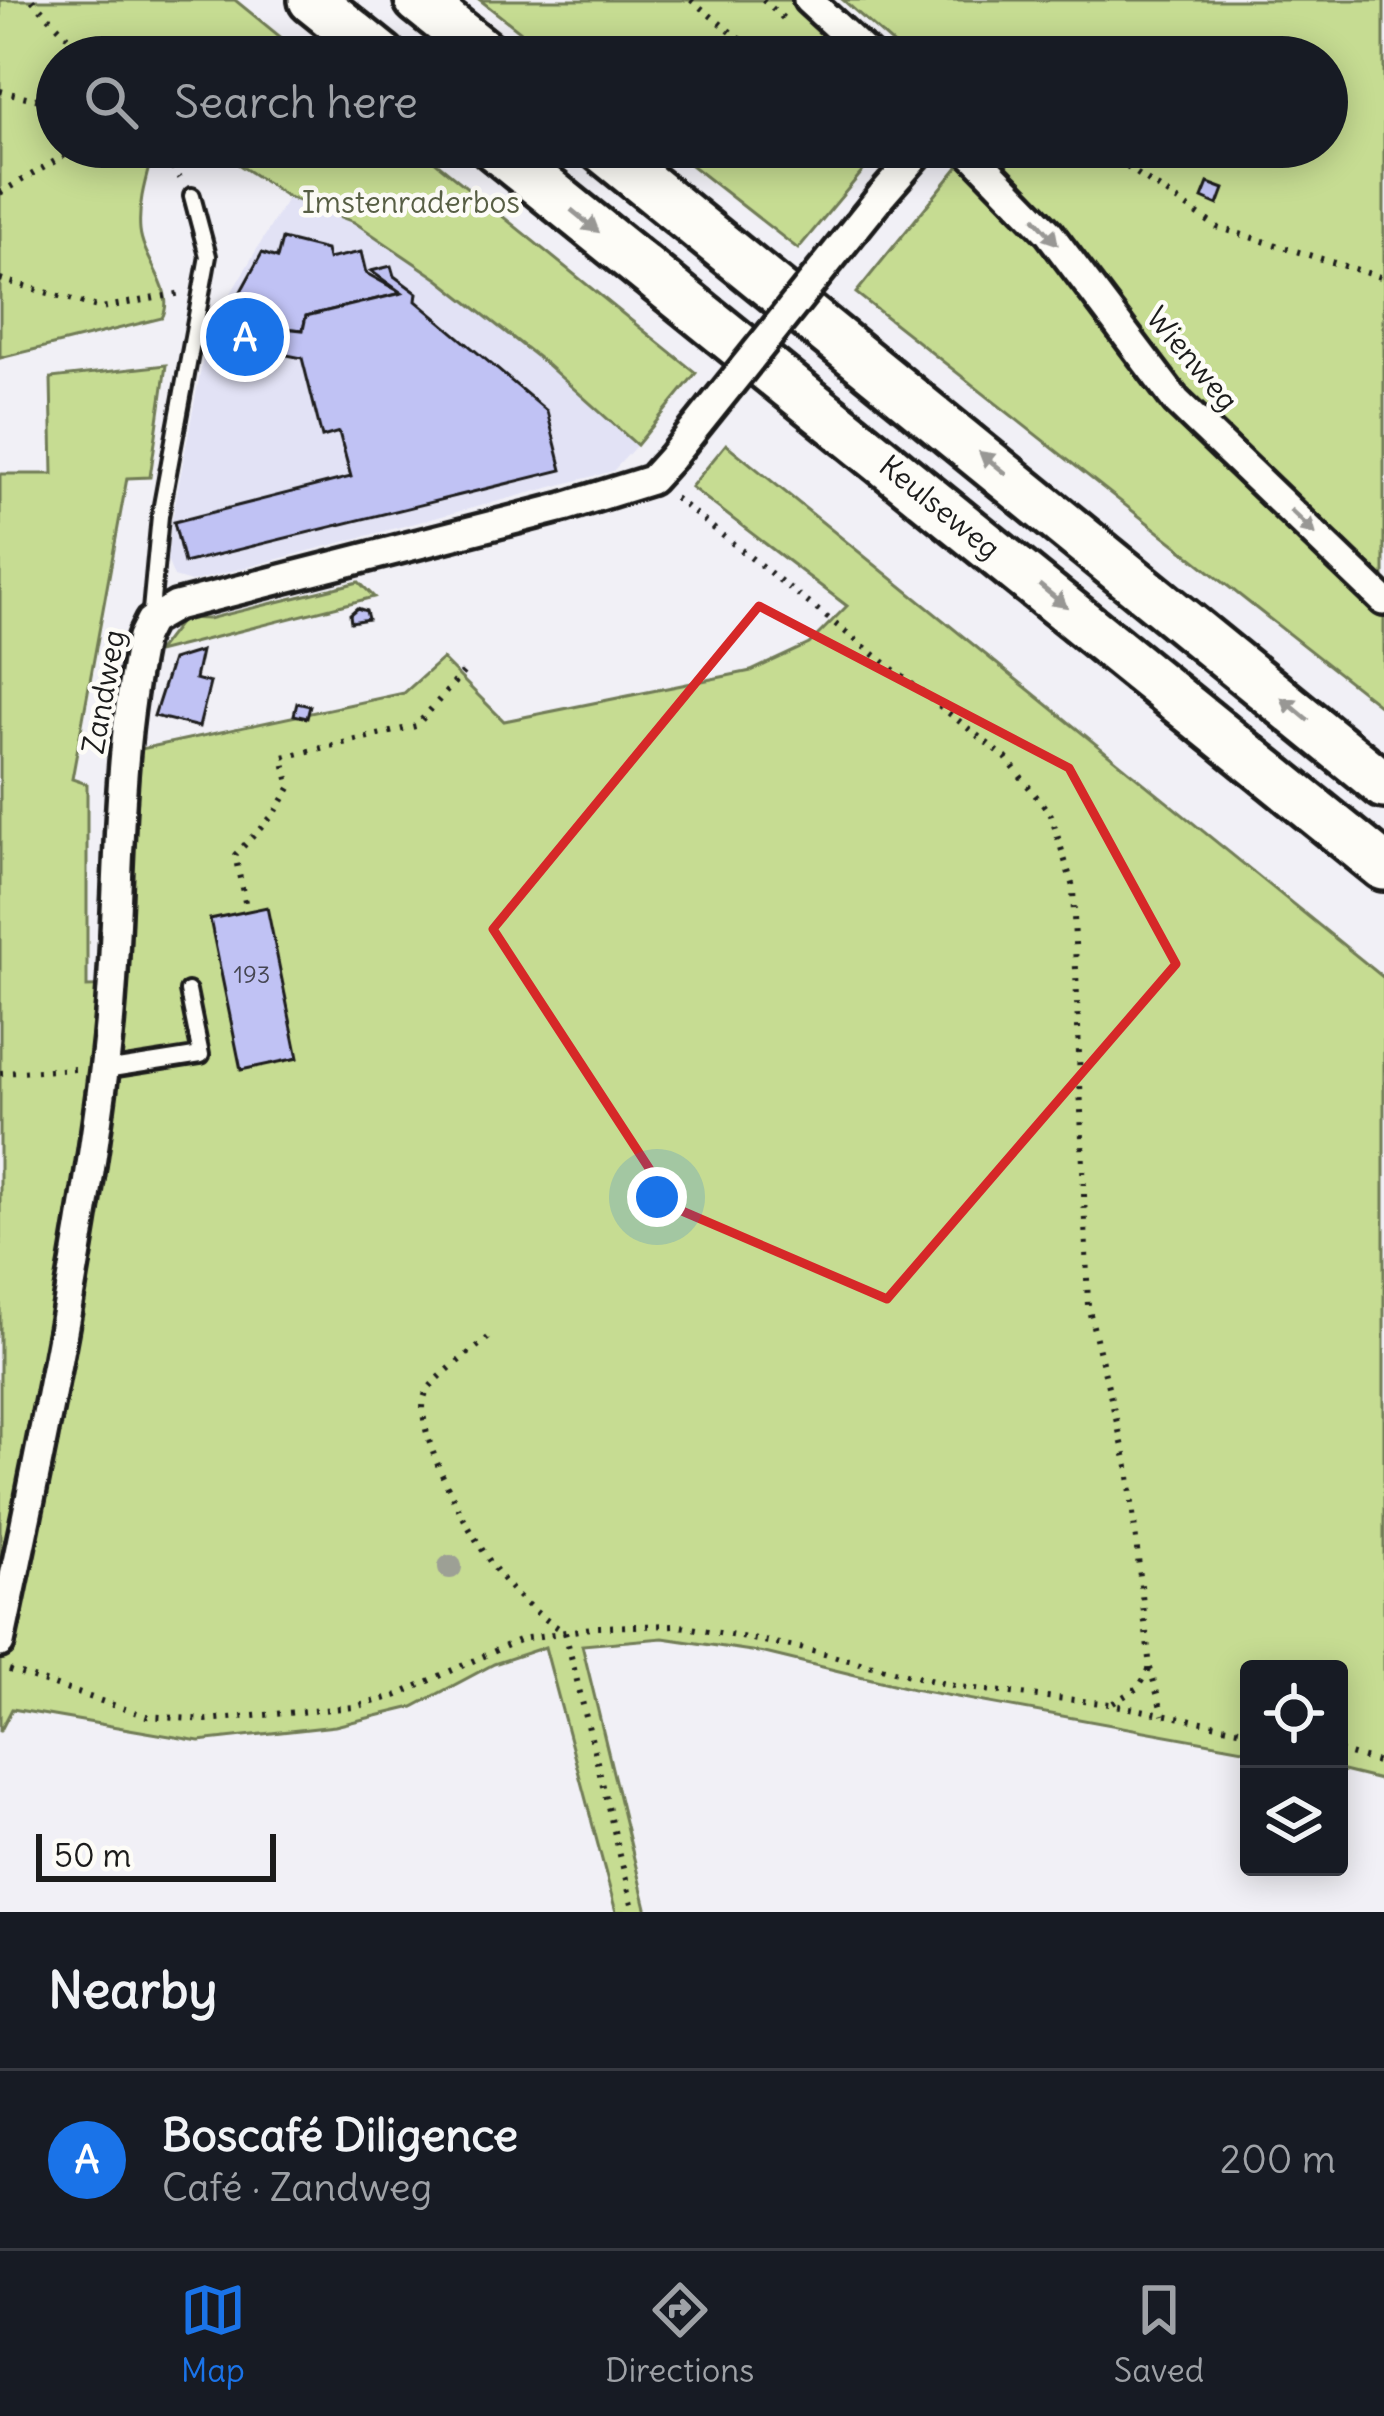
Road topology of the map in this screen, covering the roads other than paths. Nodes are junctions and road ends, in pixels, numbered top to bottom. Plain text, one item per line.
1 (312, 0) edge
2 (418, 0) edge
3 (808, 0) edge
4 (357, 36) edge
5 (463, 36) edge
6 (847, 36) edge
7 (520, 168) edge
8 (626, 168) edge
9 (906, 168) edge
10 (986, 168) edge
11 (192, 196) road end
12 (1384, 601) edge
13 (151, 621) junction
14 (1384, 785) edge
15 (1384, 867) edge
16 (188, 991) dead end
17 (105, 1070) junction
18 (0, 1643) edge

1 - 4 highway
2 - 5 highway
3 - 6 street
7 -> 15 highway, Keulseweg
14 -> 8 highway
9 - 13 street, Zandweg, bridge
10 -> 12 street, Wienweg
11 - 13 lane
13 - 17 street, Zandweg
16 - 17 lane
17 - 18 street, Zandweg

